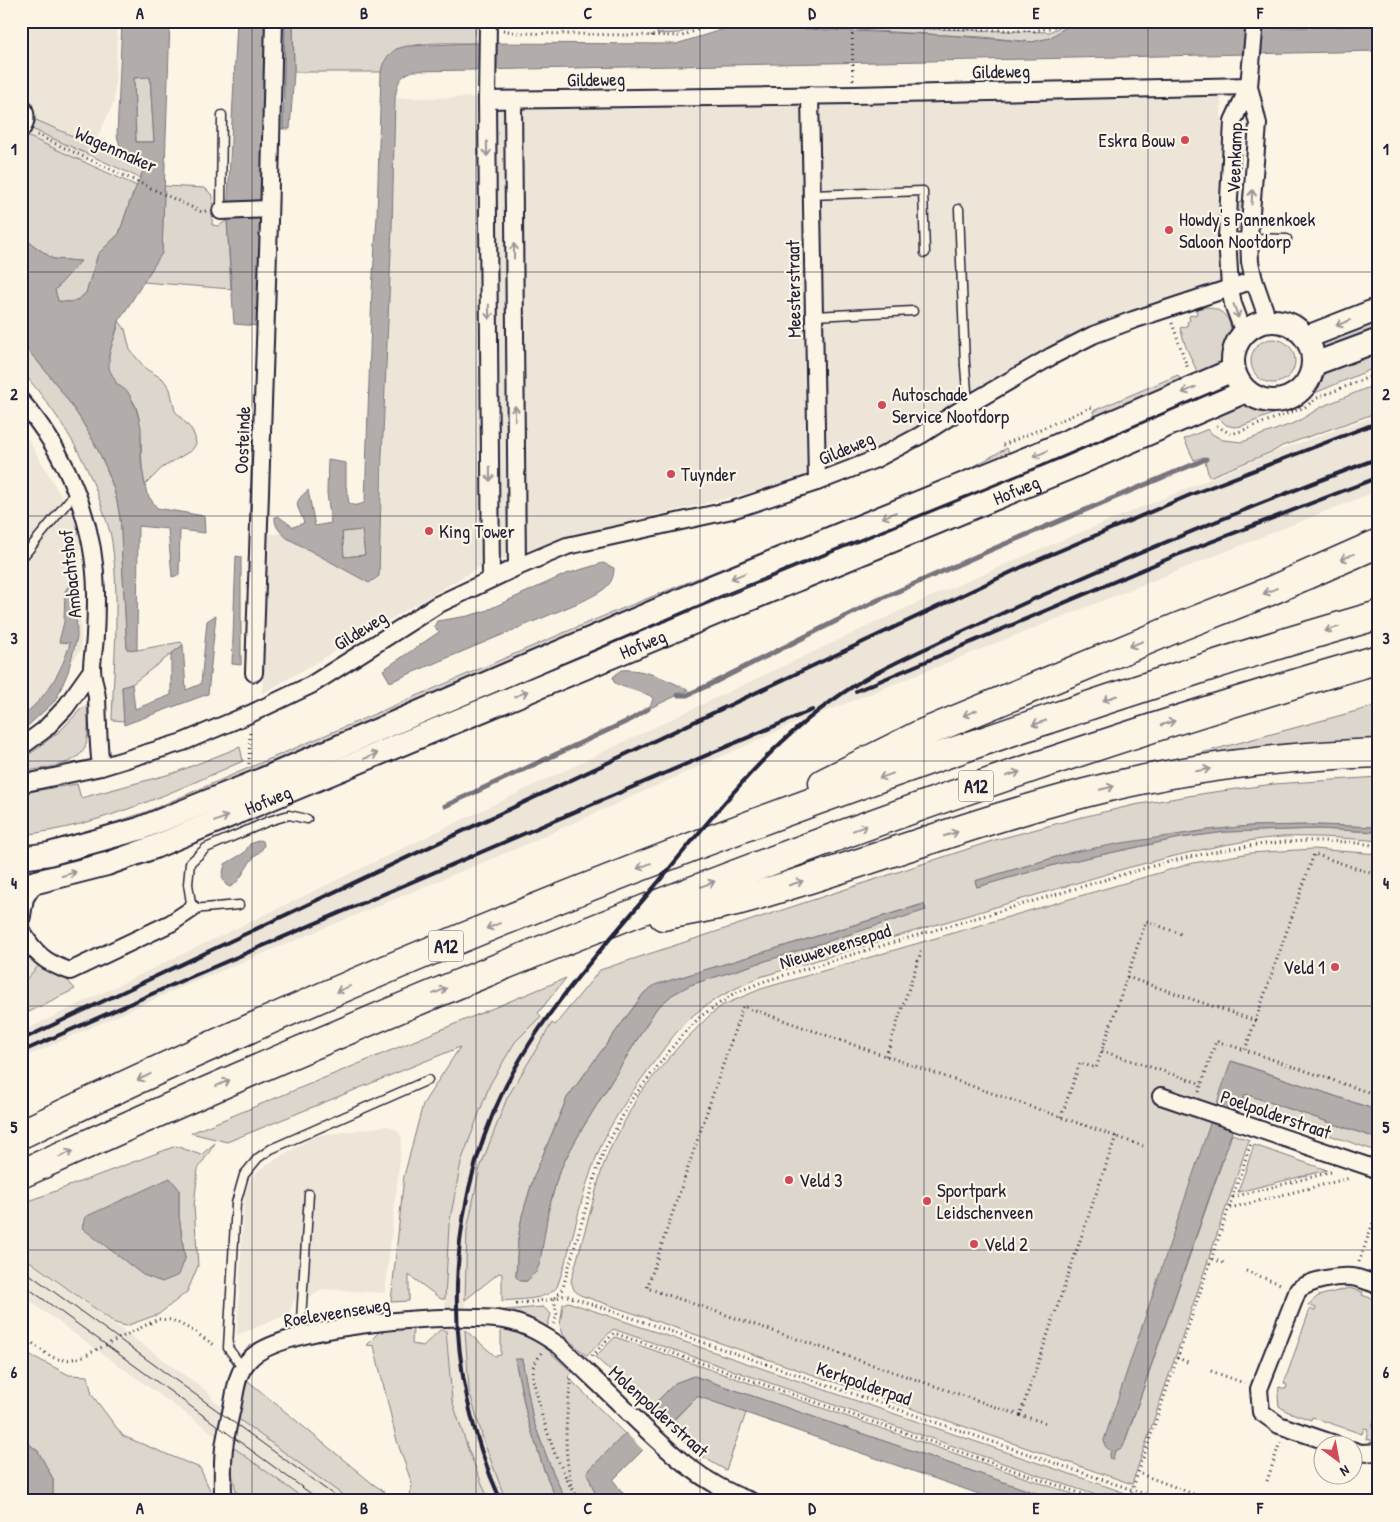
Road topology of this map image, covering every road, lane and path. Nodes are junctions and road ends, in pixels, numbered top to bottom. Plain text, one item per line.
1 (274, 21) edge
2 (654, 21) edge
3 (719, 21) edge
4 (814, 21) edge
5 (902, 21) edge
6 (1053, 21) edge
7 (1064, 21) edge
8 (1255, 21) edge
9 (828, 22) edge
10 (852, 24) junction
11 (902, 27) junction
12 (1053, 27) junction
13 (488, 29) edge
14 (652, 36) junction
15 (853, 77) dead end
16 (1250, 78) junction
17 (810, 95) junction
18 (487, 100) junction
19 (513, 100) junction
20 (21, 104) edge
21 (222, 115) dead end
22 (22, 129) edge
23 (811, 195) junction
24 (192, 206) dead end
25 (266, 209) junction
26 (959, 209) dead end
27 (224, 210) joint
28 (1227, 237) junction
29 (1250, 237) junction
30 (1287, 239) dead end
31 (925, 253) dead end
32 (1254, 280) junction
33 (1230, 288) junction
34 (1379, 309) edge
35 (913, 311) dead end
36 (814, 316) junction
37 (1268, 320) junction
38 (1244, 333) junction
39 (1306, 338) junction
40 (1379, 340) edge
41 (1314, 364) junction
42 (1233, 370) junction
43 (1246, 392) junction
44 (21, 401) edge
45 (968, 405) junction
46 (817, 482) junction
47 (77, 491) junction
48 (1379, 543) edge
49 (21, 559) edge
50 (517, 567) junction
51 (491, 579) junction
52 (1379, 615) edge
53 (1379, 659) edge
54 (92, 670) junction
55 (254, 673) dead end
56 (21, 747) edge
57 (1379, 753) edge
58 (101, 767) junction
59 (21, 784) edge
60 (307, 819) dead end
61 (706, 842) junction
62 (1379, 846) edge
63 (21, 858) edge
64 (1379, 876) edge
65 (27, 884) edge
66 (239, 905) dead end
67 (192, 909) junction
68 (21, 921) edge
69 (21, 930) edge
70 (580, 933) junction
71 (1184, 935) dead end
72 (922, 949) dead end
73 (1127, 977) junction
74 (1256, 1021) junction
75 (1245, 1050) junction
76 (1102, 1051) junction
77 (886, 1056) junction
78 (428, 1080) dead end
79 (1202, 1084) junction
80 (1161, 1096) dead end
81 (1379, 1096) edge
82 (1197, 1108) junction
83 (1061, 1117) junction
84 (1250, 1126) junction
85 (21, 1134) edge
86 (1116, 1136) junction
87 (1143, 1146) dead end
88 (1361, 1164) junction
89 (1379, 1170) edge
90 (21, 1174) edge
91 (1351, 1178) dead end
92 (309, 1194) dead end
93 (1233, 1197) junction
94 (1229, 1208) junction
95 (1374, 1220) dead end
96 (1213, 1259) junction
97 (1224, 1263) dead end
98 (1246, 1272) dead end
99 (1354, 1277) junction
100 (1379, 1285) edge
101 (1298, 1290) junction
102 (554, 1299) junction
103 (508, 1305) dead end
104 (300, 1335) junction
105 (549, 1338) junction
106 (1177, 1358) junction
107 (1188, 1362) dead end
108 (582, 1367) junction
109 (243, 1368) junction
110 (1211, 1371) dead end
111 (1259, 1389) junction
112 (1020, 1414) junction
113 (1379, 1414) edge
114 (1046, 1423) dead end
115 (1286, 1428) junction
116 (1379, 1434) edge
117 (1312, 1436) edge
118 (1379, 1452) edge
119 (1362, 1454) edge
120 (1138, 1473) junction
121 (1267, 1481) dead end
122 (572, 1490) junction
123 (1132, 1490) junction
124 (223, 1501) edge
125 (579, 1501) edge
126 (751, 1501) edge
127 (1103, 1501) edge
128 (1128, 1501) edge
129 (1165, 1501) edge
130 (1212, 1501) edge

1 - 25 street, Oosteinde
2 - 14 path
3 - 14 path
4 - 9 path
5 - 11 path
6 - 12 path
7 - 12 path
8 - 16 street, Veenkamp
9 - 10 path
10 - 11 path
10 - 15 path
11 - 12 path
13 - 14 path
13 - 18 street
16 - 17 street, Gildeweg
16 - 28 street, Veenkamp
29 -> 16 street, Veenkamp
17 - 19 street, Gildeweg
17 - 23 street, Meesterstraat
18 - 19 street, Gildeweg
18 -> 51 street
50 -> 19 street
20 - 22 street
21 - 27 lane
22 - 24 path, Wagenmaker
23 - 31 lane
23 - 36 street, Meesterstraat
25 - 27 street
25 - 55 street, Oosteinde
26 - 45 lane
28 - 29 lane
28 - 33 street, Veenkamp
29 - 30 lane
29 - 32 street, Veenkamp
32 - 33 street, Gildeweg
32 - 37 street, Veenkamp
33 -> 38 street, Veenkamp
33 - 45 street, Gildeweg
34 -> 39 main road
35 - 36 lane
36 - 46 street, Meesterstraat
37 - 38 main road
37 - 39 main road
38 - 42 main road
39 - 41 main road
40 - 41 main road
41 - 43 main road
42 - 43 main road
42 -> 63 main road, Hofweg
65 -> 43 main road, Hofweg
44 - 47 street, Ambachtshof
45 - 46 street, Gildeweg
46 - 50 street, Gildeweg
47 - 49 lane
47 - 54 street, Ambachtshof
48 -> 61 highway, A12
50 - 51 street, Gildeweg
51 - 58 street, Gildeweg
52 -> 61 highway, A12
70 -> 53 highway, A12
54 - 56 street, Ambachtshof
54 - 58 street, Ambachtshof
70 -> 57 highway, A12
58 - 59 street
60 - 67 lane, Hofweg
61 -> 85 highway, A12
62 - 102 path, Nieuweveensepad
64 - 74 path
65 - 68 street, Hofweg
66 - 67 lane
67 - 69 street
90 -> 70 highway, A12
71 - 73 path
72 - 77 path
73 - 74 path
73 - 76 path
74 - 75 path
75 - 79 path
75 - 81 path
76 - 79 path
76 - 83 path
77 - 83 path
77 - 112 path
78 - 109 lane
79 - 82 path
80 - 82 street, Poelpolderstraat
82 - 84 street, Poelpolderstraat
83 - 86 path
84 - 88 street, Poelpolderstraat
84 - 93 path
86 - 87 path
86 - 112 path
88 - 89 street, Poelpolderstraat
88 - 93 path
91 - 94 path
92 - 104 lane
93 - 94 path
94 - 96 path
95 - 99 path
96 - 97 path
96 - 106 path
98 - 101 path
99 - 100 street
99 - 101 street
101 - 111 street
102 - 103 path
102 - 105 path
102 - 123 path, Kerkpolderpad
104 - 105 street, Roeleveenseweg
104 - 109 street, Roeleveenseweg
105 - 108 street, Molenpolderstraat
105 - 122 path
106 - 107 path
106 - 120 path
108 - 122 path
108 - 126 street, Molenpolderstraat
108 - 127 path, Kerkpolderpad
109 - 124 street, Roeleveenseweg
110 - 111 path
111 - 115 street
112 - 114 path
113 - 116 path
115 - 117 street
115 - 121 path
118 - 119 street
120 - 123 path
120 - 130 path
122 - 125 path
123 - 128 path
123 - 129 path, Kerkpolderpad

